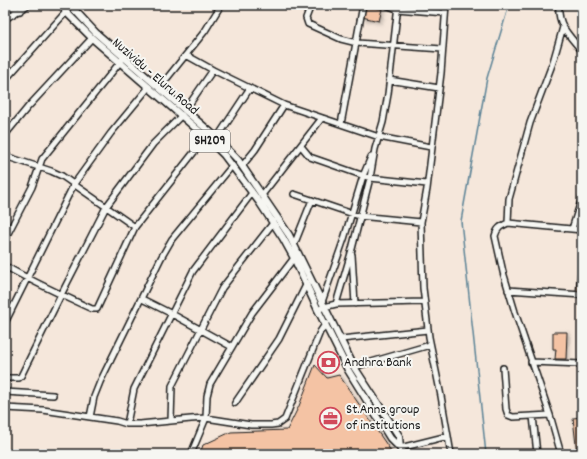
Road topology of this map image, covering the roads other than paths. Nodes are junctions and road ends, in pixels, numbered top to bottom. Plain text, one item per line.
1 (7, 5) edge
2 (28, 5) edge
3 (62, 5) edge
4 (70, 5) edge
5 (221, 5) edge
6 (303, 5) edge
7 (363, 5) edge
8 (386, 5) edge
9 (446, 5) edge
10 (559, 5) edge
11 (310, 7) edge
12 (398, 7) edge
13 (20, 10) junction
14 (66, 12) junction
15 (445, 13) junction
16 (5, 19) edge
17 (563, 27) junction
18 (92, 38) junction
19 (357, 43) junction
20 (394, 46) junction
21 (442, 50) junction
22 (582, 51) edge
23 (186, 55) junction
24 (122, 59) junction
25 (213, 70) junction
26 (5, 80) edge
27 (389, 80) junction
28 (149, 87) junction
29 (160, 87) junction
30 (250, 88) junction
31 (439, 88) junction
32 (284, 105) junction
33 (186, 110) junction
34 (182, 115) junction
35 (322, 118) junction
36 (341, 124) junction
37 (208, 134) junction
38 (5, 135) edge
39 (379, 137) junction
40 (217, 138) junction
41 (301, 146) junction
42 (431, 147) junction
43 (375, 149) junction
44 (5, 156) edge
45 (232, 166) junction
46 (242, 166) junction
47 (40, 167) junction
48 (363, 176) junction
49 (370, 178) junction
50 (74, 184) junction
51 (427, 184) junction
52 (252, 193) junction
53 (262, 194) junction
54 (294, 194) dead end
55 (582, 198) edge
56 (312, 200) junction
57 (106, 207) junction
58 (352, 214) junction
59 (359, 216) junction
60 (421, 222) junction
61 (274, 223) junction
62 (508, 223) junction
63 (135, 227) junction
64 (572, 230) junction
65 (582, 230) edge
66 (5, 239) edge
67 (294, 245) junction
68 (351, 251) junction
69 (294, 258) junction
70 (5, 266) edge
71 (28, 279) junction
72 (306, 285) junction
73 (508, 290) junction
74 (61, 294) junction
75 (582, 295) edge
76 (142, 299) junction
77 (424, 302) junction
78 (323, 304) junction
79 (336, 304) junction
80 (355, 304) junction
81 (318, 310) junction
82 (172, 314) junction
83 (332, 320) junction
84 (5, 323) edge
85 (325, 323) junction
86 (201, 329) junction
87 (428, 330) junction
88 (341, 339) junction
89 (430, 345) junction
90 (232, 347) junction
91 (531, 362) junction
92 (582, 364) edge
93 (354, 366) junction
94 (503, 368) dead end
95 (5, 378) edge
96 (5, 392) edge
97 (53, 395) dead end
98 (235, 403) dead end
99 (5, 408) edge
100 (550, 415) junction
101 (533, 416) junction
102 (90, 417) junction
103 (206, 418) junction
104 (171, 421) junction
105 (127, 424) junction
106 (448, 436) junction
107 (399, 451) edge
108 (191, 454) edge
109 (404, 454) edge
110 (451, 454) edge
111 (537, 454) edge
112 (561, 454) edge

1 - 13 street
2 - 13 street
3 - 14 main road, Nuzividu - Eluru Road / SH209
4 - 24 main road, Nuzividu - Eluru Road / SH209
5 - 23 street
6 - 11 street
7 - 19 street
8 - 12 street
9 - 15 street
10 - 17 street
11 - 19 street
12 - 15 street
12 - 20 street
13 - 16 street
14 - 18 main road, Nuzividu - Eluru Road / SH209
14 - 26 street
15 - 21 street
17 - 22 street
17 - 62 street
18 - 24 main road, Nuzividu - Eluru Road / SH209
18 - 38 street
19 - 20 street
19 - 36 street
20 - 21 street
20 - 27 street
21 - 31 street
23 - 25 street
23 - 29 street
24 - 28 main road, Nuzividu - Eluru Road / SH209
24 - 29 main road, Nuzividu - Eluru Road / SH209
24 - 47 street
25 - 30 street
25 - 33 street
27 - 31 street
27 - 39 street
28 - 34 main road, Nuzividu - Eluru Road / SH209
28 - 50 street
29 - 33 main road, Nuzividu - Eluru Road / SH209
30 - 32 street
30 - 40 street
31 - 42 street
32 - 35 street
32 - 46 street
33 - 37 main road, Nuzividu - Eluru Road / SH209
34 - 37 main road, Nuzividu - Eluru Road / SH209
34 - 57 street
35 - 36 street
35 - 41 street
36 - 39 street
37 - 40 main road, Nuzividu - Eluru Road / SH209
37 - 45 main road, Nuzividu - Eluru Road / SH209
37 - 63 street
39 - 42 street
39 - 43 street
40 - 46 main road, Nuzividu - Eluru Road / SH209
41 - 48 street
41 - 53 street
42 - 51 street
43 - 48 street
43 - 49 street
44 - 47 street
45 - 52 main road, Nuzividu - Eluru Road / SH209
45 - 76 street
46 - 53 main road, Nuzividu - Eluru Road / SH209
47 - 50 street
47 - 66 street
48 - 49 street
48 - 58 street
49 - 51 street
49 - 59 street
50 - 57 street
50 - 71 street
51 - 60 street
52 - 61 main road, Nuzividu - Eluru Road / SH209
52 - 82 street
53 - 67 main road, Nuzividu - Eluru Road / SH209
54 - 56 street
55 - 64 street
56 - 58 street
56 - 67 street
57 - 63 street
57 - 74 street
58 - 59 street
58 - 78 street
59 - 60 street
59 - 68 street
60 - 77 street
61 - 69 main road, Nuzividu - Eluru Road / SH209
61 - 86 street
62 - 64 street
62 - 73 street
63 - 74 street
64 - 65 street
67 - 78 main road, Nuzividu - Eluru Road / SH209
68 - 79 street
68 - 80 street
69 - 72 main road, Nuzividu - Eluru Road / SH209
69 - 90 street
70 - 71 street
71 - 74 street
71 - 84 street
72 - 81 main road, Nuzividu - Eluru Road / SH209
72 - 98 street
73 - 75 street
73 - 91 street
74 - 95 street
76 - 82 street
76 - 102 street
77 - 80 street
77 - 87 street
78 - 79 street
78 - 81 street
78 - 83 main road, Nuzividu - Eluru Road
79 - 80 street
81 - 85 main road, Nuzividu - Eluru Road
82 - 86 street
82 - 105 street
83 - 85 street
83 - 88 main road, Nuzividu - Eluru Road
85 - 103 street
85 - 107 main road
86 - 90 street
86 - 104 street
87 - 88 street
87 - 89 street
88 - 93 main road, Nuzividu - Eluru Road
89 - 93 street
89 - 106 street
90 - 103 street
91 - 92 street
91 - 100 street
93 - 107 main road, Nuzividu - Eluru Road
94 - 101 street
96 - 97 street
99 - 102 street
100 - 101 street
100 - 112 street
101 - 111 street
102 - 105 street
103 - 104 street
103 - 108 street
104 - 105 street
106 - 107 street
106 - 110 street
107 - 109 main road

